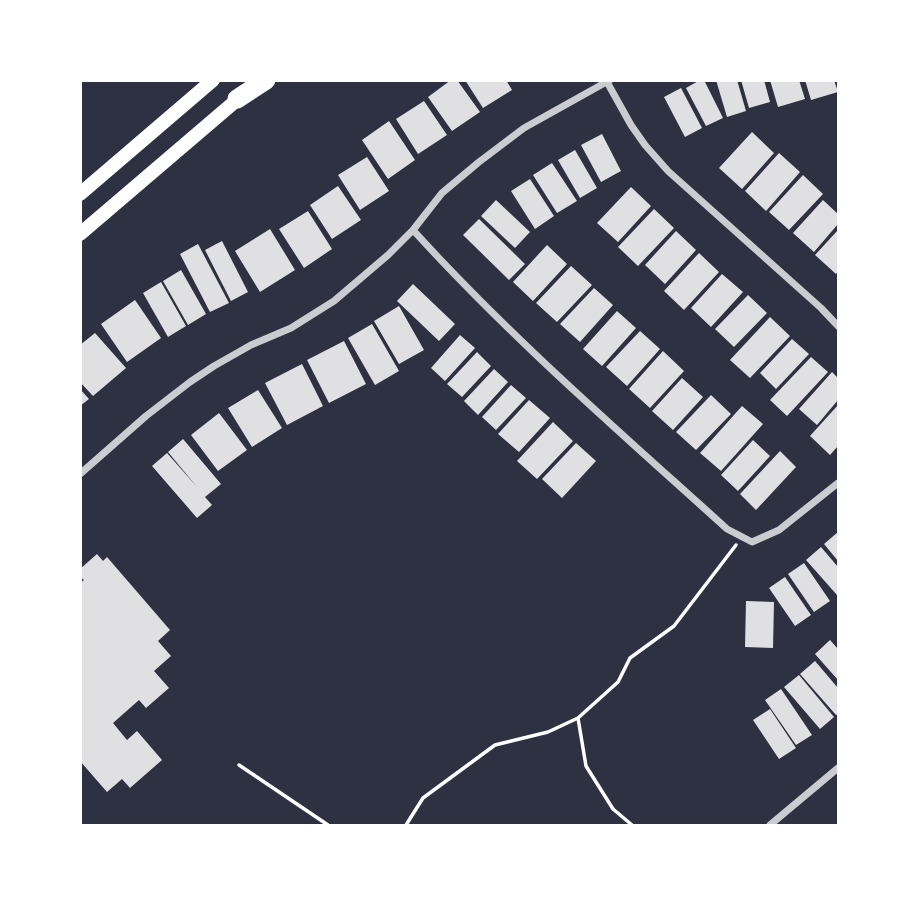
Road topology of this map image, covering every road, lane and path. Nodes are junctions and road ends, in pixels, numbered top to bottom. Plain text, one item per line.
1 (213, 80) edge
2 (259, 80) edge
3 (266, 80) edge
4 (609, 81) edge
5 (237, 100) junction
6 (80, 194) edge
7 (413, 230) junction
8 (80, 234) edge
9 (838, 326) edge
10 (80, 474) edge
11 (838, 483) edge
12 (742, 537) junction
13 (578, 718) junction
14 (239, 765) dead end
15 (838, 768) edge
16 (328, 825) edge
17 (406, 825) edge
18 (632, 825) edge
19 (770, 825) edge

1 - 6 main road
2 - 5 main road
3 - 5 highway
4 - 7 street
4 - 9 street
5 - 8 main road
7 - 10 street
7 - 12 street
11 - 12 street
12 - 13 path
13 - 17 path
13 - 18 path
14 - 16 path
15 - 19 street

